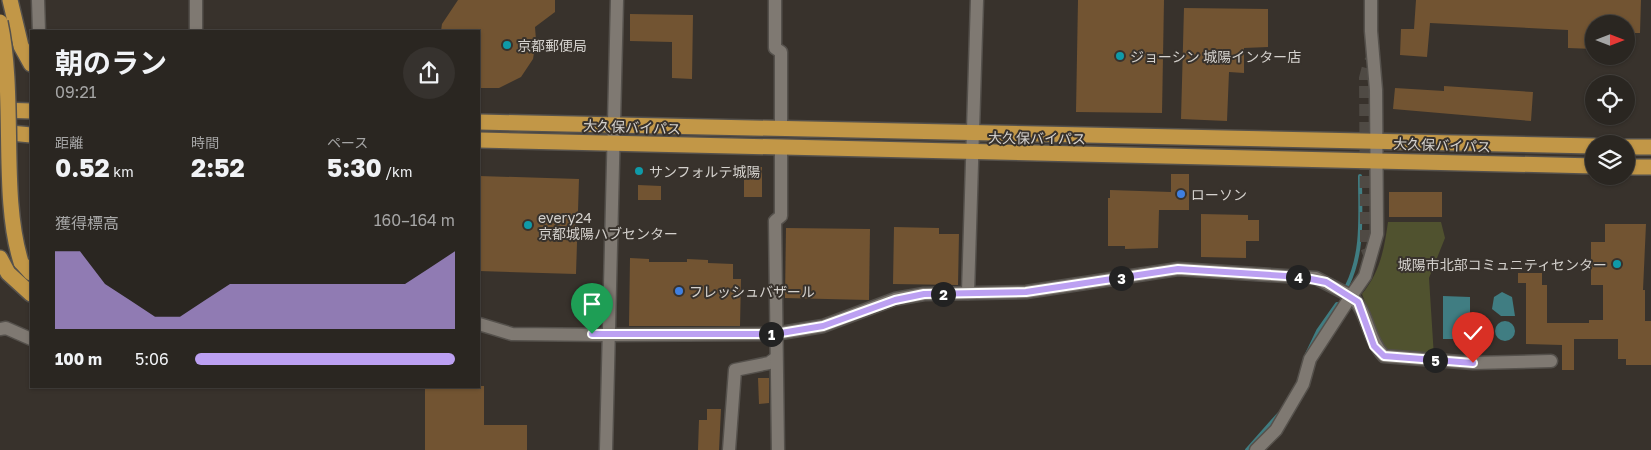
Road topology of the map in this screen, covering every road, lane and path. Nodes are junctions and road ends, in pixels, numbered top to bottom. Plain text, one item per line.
1 (10, 0) edge
2 (38, 0) edge
3 (196, 0) edge
4 (616, 0) edge
5 (775, 0) edge
6 (976, 0) edge
7 (1371, 0) edge
8 (0, 22) edge
9 (39, 30) edge
10 (196, 30) edge
11 (775, 48) junction
12 (30, 62) edge
13 (0, 110) edge
14 (30, 111) edge
15 (775, 112) dead end
16 (480, 122) edge
17 (613, 126) junction
18 (780, 128) junction
19 (0, 130) edge
20 (30, 130) edge
21 (974, 134) junction
22 (30, 135) edge
23 (480, 140) edge
24 (1376, 141) junction
25 (612, 143) junction
26 (1585, 146) edge
27 (1635, 147) edge
28 (1651, 147) edge
29 (974, 153) junction
30 (778, 155) junction
31 (1375, 160) junction
32 (1585, 166) edge
33 (1635, 167) edge
34 (1651, 167) edge
35 (0, 258) edge
36 (26, 268) edge
37 (30, 293) edge
38 (968, 293) junction
39 (1351, 296) junction
40 (480, 324) edge
41 (0, 329) edge
42 (775, 334) junction
43 (608, 335) junction
44 (30, 339) edge
45 (776, 358) junction
46 (1552, 361) dead end
47 (606, 450) edge
48 (729, 450) edge
49 (778, 450) edge
50 (1256, 450) edge

1 - 12 highway
2 - 9 street
3 - 10 street
4 - 17 street
5 - 11 street
6 - 21 street
7 - 24 street
8 - 36 highway, bridge
11 - 15 street
11 - 18 street
13 - 14 highway
16 - 17 highway, 大久保バイパス
17 - 18 highway, 大久保バイパス
17 - 25 street
18 - 21 highway, 大久保バイパス
19 - 20 highway
19 - 22 highway
21 - 24 highway, 大久保バイパス
21 - 29 street
23 - 25 highway, 大久保バイパス
24 - 26 highway, 大久保バイパス
24 - 31 street
25 - 30 highway, 大久保バイパス
25 - 43 street
27 - 28 highway
29 - 30 highway, 大久保バイパス
29 - 31 highway, 大久保バイパス
29 - 38 street
30 - 42 street
31 - 32 highway, 大久保バイパス
31 - 39 street
33 - 34 highway
35 - 37 highway
38 - 39 street
38 - 42 street
39 - 46 street
39 - 50 street
40 - 43 street
41 - 44 street
42 - 43 street
42 - 45 street
43 - 47 street
45 - 48 street
45 - 49 street

